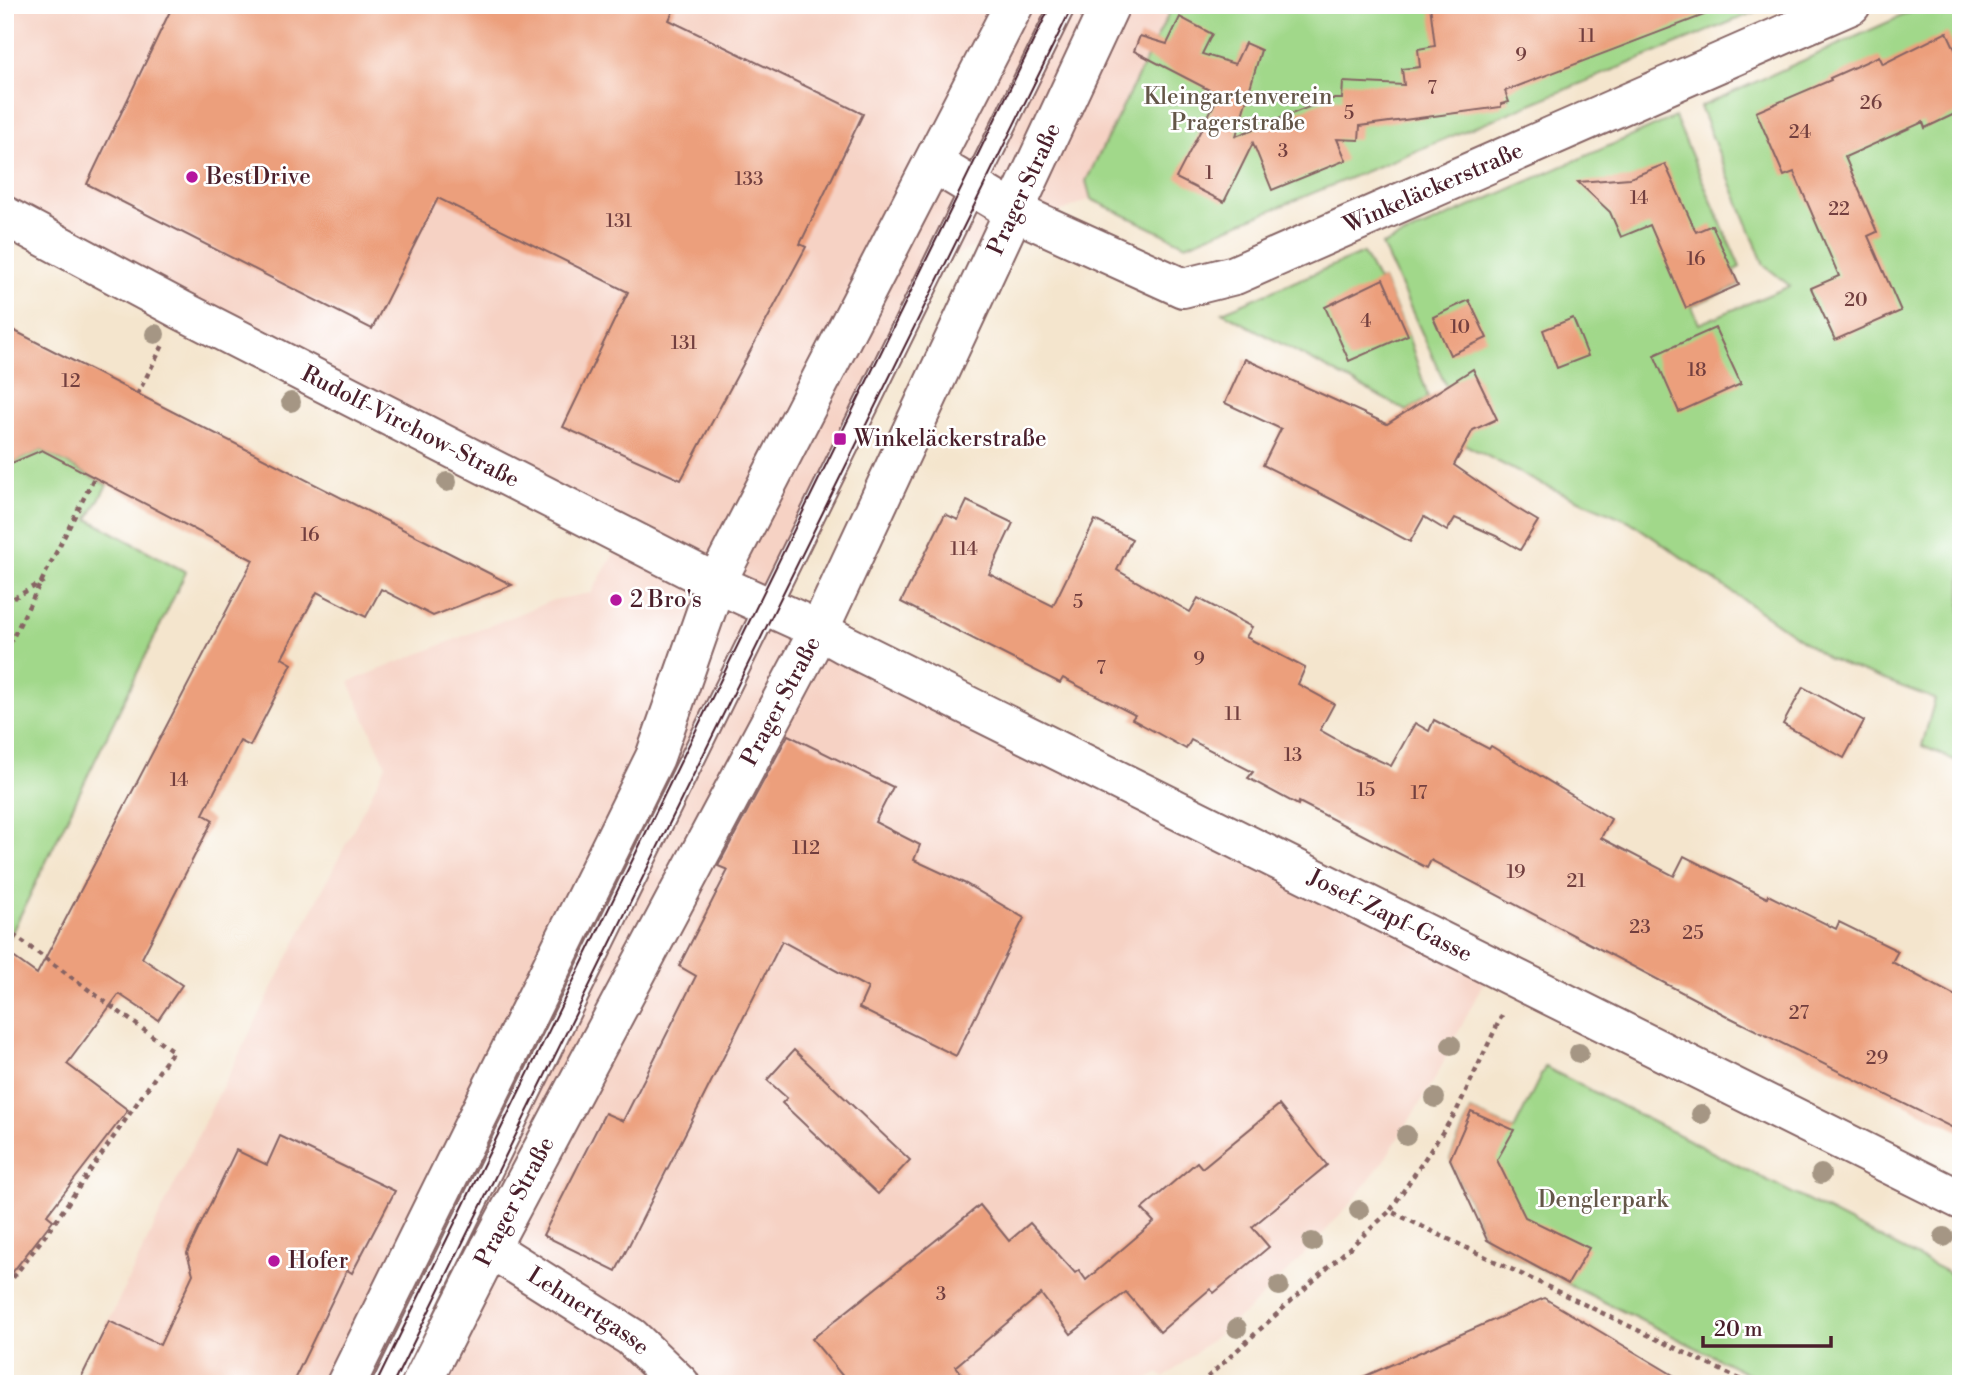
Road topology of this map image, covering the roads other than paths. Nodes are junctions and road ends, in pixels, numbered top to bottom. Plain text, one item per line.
1 (1014, 5) edge
2 (1063, 5) edge
3 (1110, 5) edge
4 (1851, 5) edge
5 (933, 163) junction
6 (973, 187) junction
7 (1013, 211) junction
8 (5, 216) edge
9 (716, 583) junction
10 (766, 607) junction
11 (819, 630) junction
12 (1961, 1200) edge
13 (490, 1248) junction
14 (345, 1384) edge
15 (385, 1384) edge
16 (421, 1384) edge
17 (680, 1384) edge

1 - 5 street
2 - 6 lane
3 - 7 street, Prager Straße
4 - 7 street, Winkeläckerstraße
5 - 6 street, Winkeläckerstraße
5 - 9 street
6 - 7 street, Winkeläckerstraße
6 - 10 lane
7 - 11 street, Prager Straße
8 - 9 street, Rudolf-Virchow-Straße
9 - 10 street, Rudolf-Virchow-Straße
9 - 14 street
10 - 11 street, Rudolf-Virchow-Straße
10 - 15 lane
11 - 12 street, Josef-Zapf-Gasse
11 - 13 street, Prager Straße
13 - 16 street, Prager Straße
13 - 17 street, Lehnertgasse

